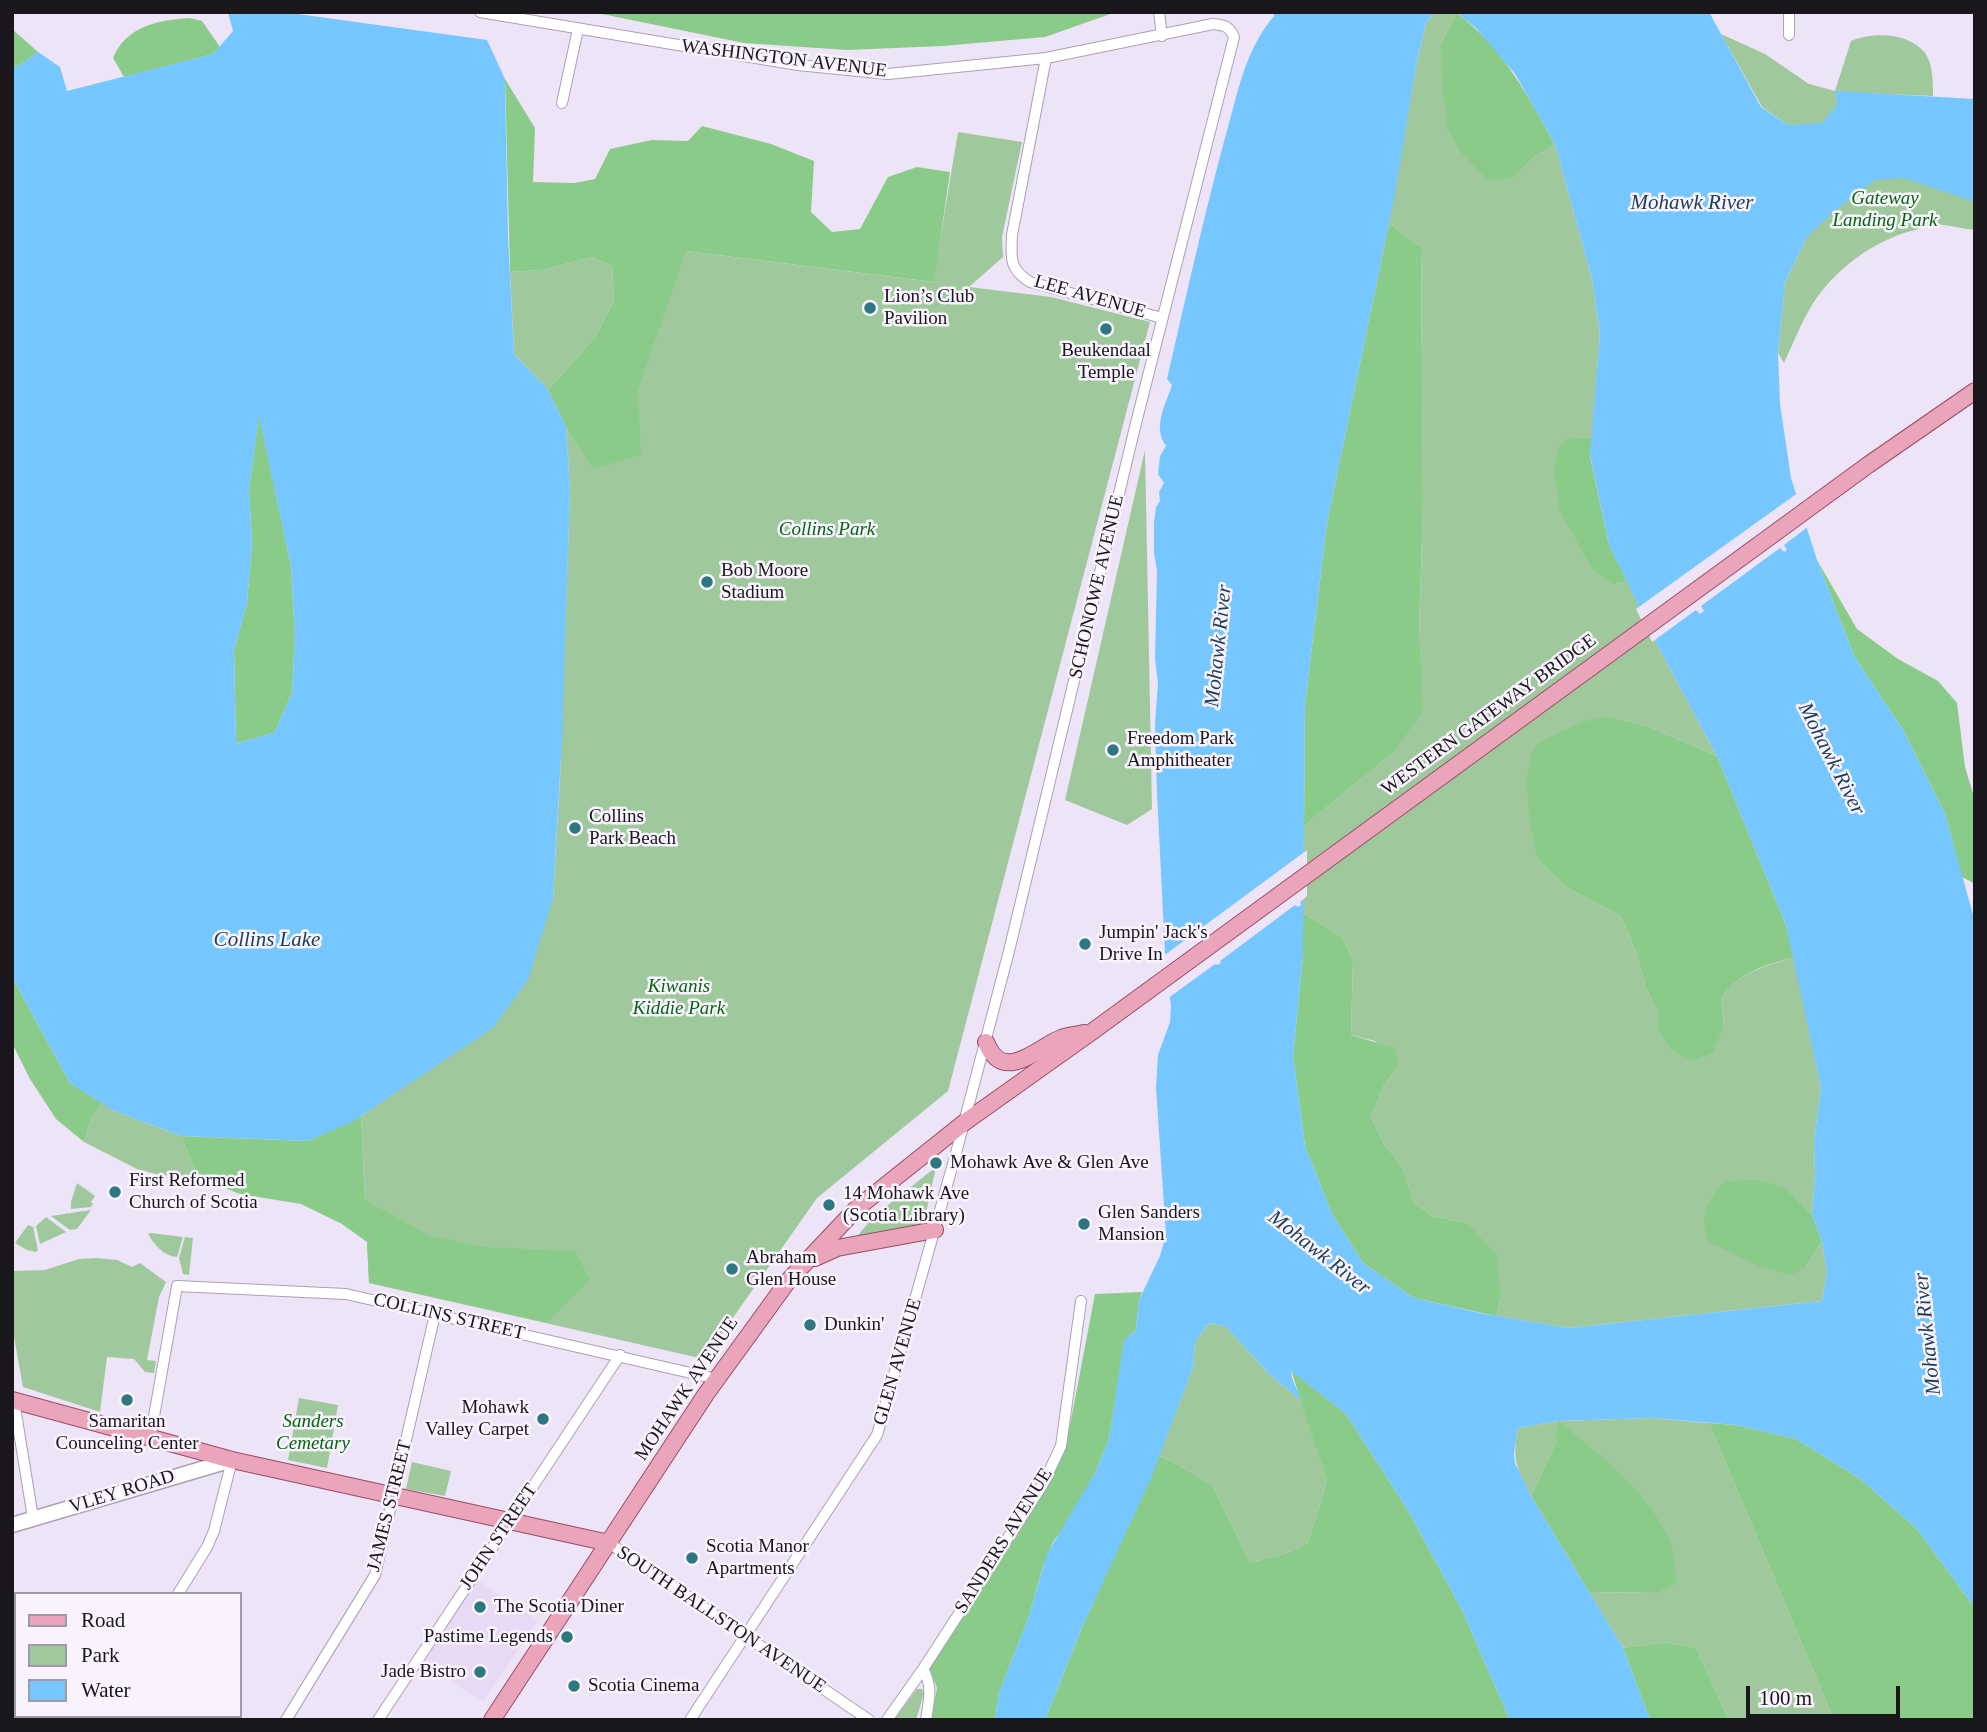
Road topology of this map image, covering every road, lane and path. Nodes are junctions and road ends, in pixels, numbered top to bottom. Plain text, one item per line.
1 (480, 12) edge
2 (1159, 12) edge
3 (1789, 12) edge
4 (578, 29) junction
5 (1789, 35) dead end
6 (1162, 36) junction
7 (1230, 52) joint
8 (1046, 58) junction
9 (562, 103) dead end
10 (1163, 318) junction
11 (1975, 391) edge
12 (1135, 999) joint
13 (1093, 1031) junction
14 (986, 1042) junction
15 (965, 1122) junction
16 (935, 1230) junction
17 (806, 1262) junction
18 (1081, 1301) dead end
19 (435, 1314) junction
20 (620, 1355) junction
21 (717, 1379) junction
22 (13, 1401) edge
23 (150, 1439) junction
24 (232, 1460) junction
25 (394, 1495) junction
26 (33, 1518) junction
27 (510, 1521) junction
28 (12, 1525) edge
29 (609, 1544) junction
30 (179, 1592) edge
31 (745, 1637) junction
32 (922, 1669) junction
33 (286, 1720) edge
34 (378, 1720) edge
35 (492, 1720) edge
36 (690, 1720) edge
37 (869, 1720) edge
38 (887, 1720) edge
39 (926, 1720) edge

1 - 4 street, WASHINGTON AVENUE
2 - 6 street
3 - 5 street
4 - 8 street, WASHINGTON AVENUE
4 - 9 street
6 - 7 street, WASHINGTON AVENUE
6 - 8 street, WASHINGTON AVENUE
7 - 10 street, SCHONOWE AVENUE
8 - 10 street, LEE AVENUE
10 - 14 street, SCHONOWE AVENUE
11 - 12 main road, WESTERN GATEWAY BRIDGE
12 - 13 main road, MOHAWK AVENUE
13 - 14 main road
13 - 15 main road, MOHAWK AVENUE
14 - 15 street, SCHONOWE AVENUE
15 - 16 street, GLEN AVENUE
15 - 17 main road, MOHAWK AVENUE
16 - 17 main road
16 - 31 street, GLEN AVENUE
17 - 21 main road, MOHAWK AVENUE
18 - 32 street, SANDERS AVENUE
19 - 20 street, COLLINS STREET
19 - 23 street, COLLINS STREET
19 - 25 street, JAMES STREET
20 - 21 street, COLLINS STREET
20 - 27 street, JOHN STREET
21 - 29 main road, MOHAWK AVENUE
22 - 23 main road
22 - 26 street
23 - 24 main road
24 - 25 main road
24 - 26 street, VLEY ROAD
24 - 30 street
25 - 27 main road
25 - 33 street, JAMES STREET
26 - 28 street, VLEY ROAD
27 - 29 main road
27 - 34 street, JOHN STREET
29 - 31 street, SOUTH BALLSTON AVENUE
29 - 35 main road, MOHAWK AVENUE
31 - 36 street, GLEN AVENUE
31 - 37 street, SOUTH BALLSTON AVENUE
32 - 38 street, SANDERS AVENUE
32 - 39 street

